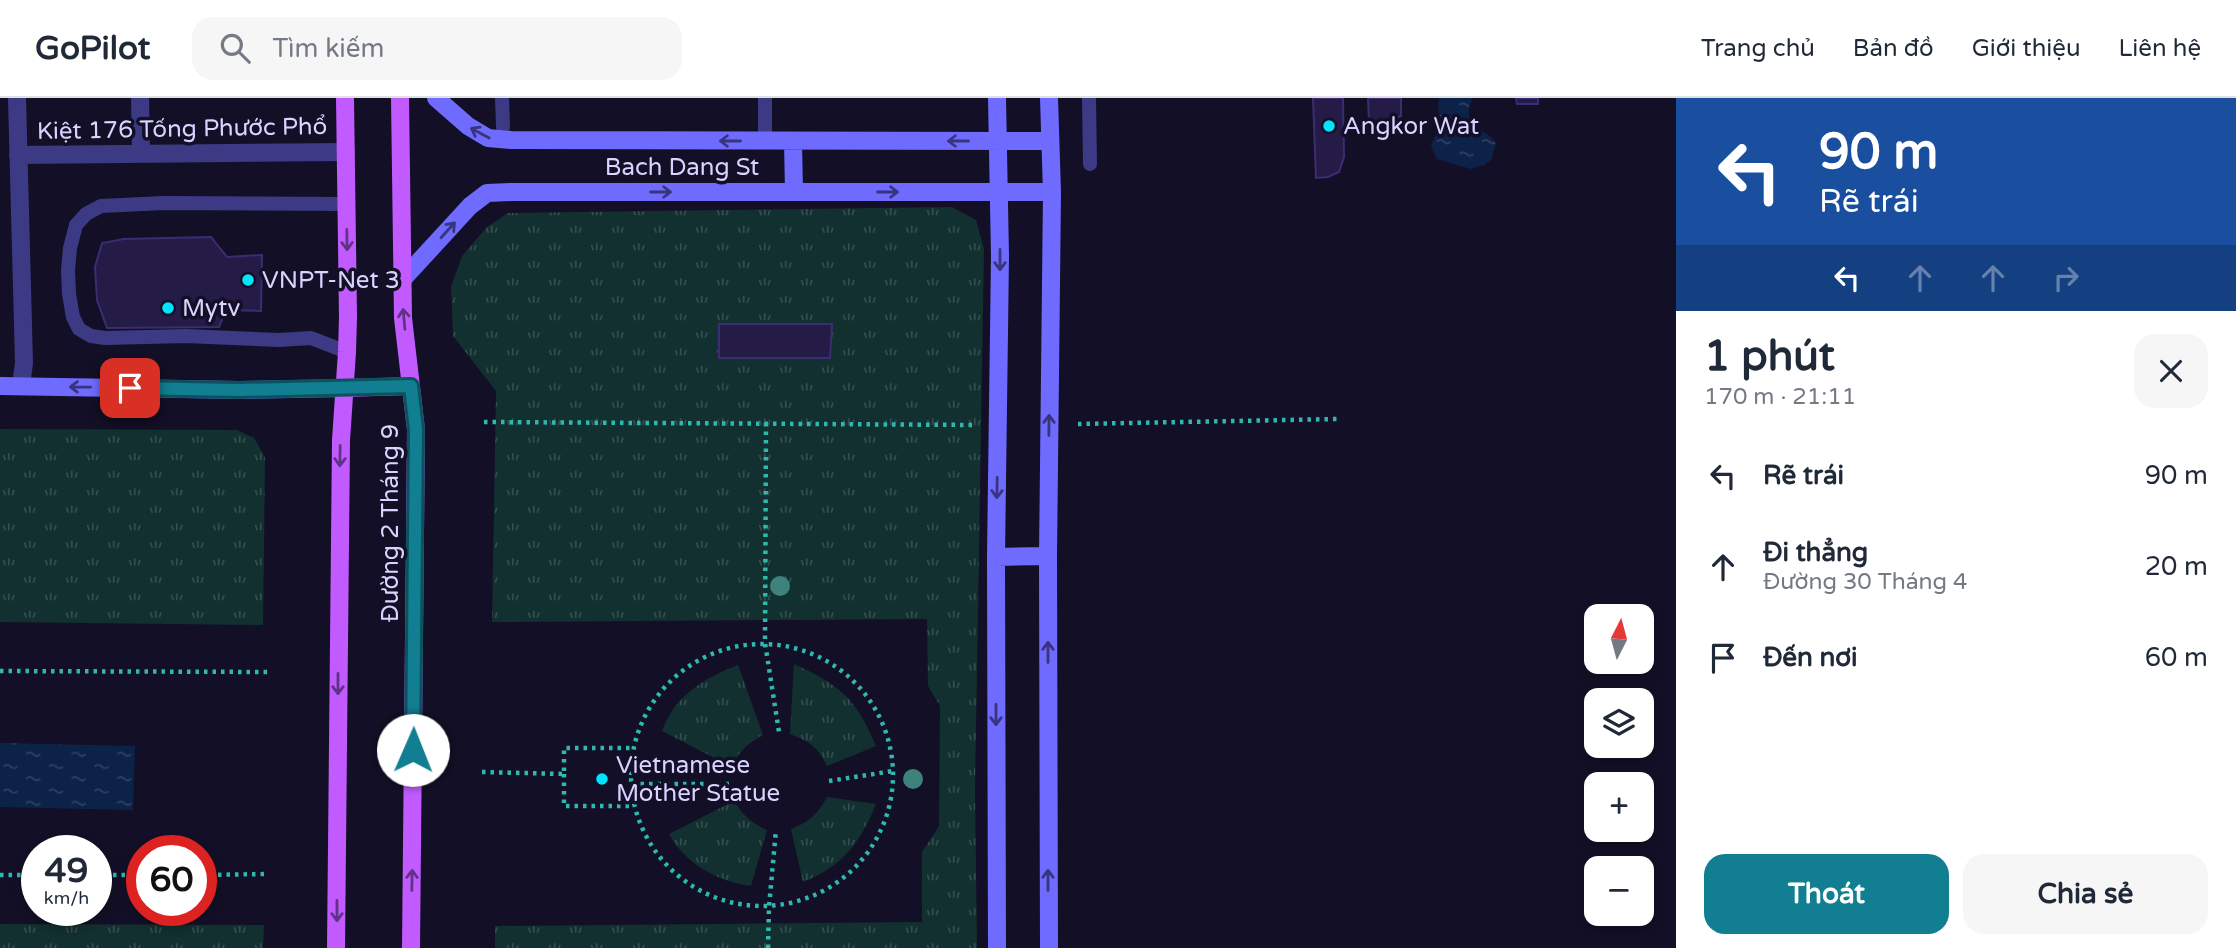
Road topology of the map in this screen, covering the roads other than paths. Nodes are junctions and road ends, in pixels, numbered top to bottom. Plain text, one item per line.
1 (17, 98) edge
2 (140, 98) edge
3 (345, 98) edge
4 (400, 98) edge
5 (436, 98) edge
6 (502, 98) edge
7 (765, 98) edge
8 (997, 98) edge
9 (1049, 98) edge
10 (1089, 98) edge
11 (503, 127) dead end
12 (765, 141) junction
13 (793, 141) junction
14 (998, 141) junction
15 (1051, 141) junction
16 (346, 152) junction
17 (141, 153) junction
18 (18, 155) junction
19 (1090, 164) dead end
20 (794, 192) junction
21 (999, 192) junction
22 (1052, 192) junction
23 (346, 204) junction
24 (402, 280) junction
25 (347, 352) junction
26 (0, 386) edge
27 (22, 386) junction
28 (411, 386) junction
29 (344, 388) junction
30 (1048, 556) junction
31 (996, 557) junction
32 (336, 948) edge
33 (411, 948) edge
34 (997, 948) edge
35 (1049, 948) edge

1 - 18 street, Kiệt 176 Tống Phước Phổ
2 - 17 street
3 - 16 main road, Đường 2 Tháng 9
4 - 24 main road, Đường 2 Tháng 9
12 -> 5 main road, Bach Dang St
6 - 11 lane
7 - 12 lane
8 - 14 main road
9 - 15 main road
10 - 19 lane
12 - 13 main road, Bach Dang St
14 -> 13 main road, Bach Dang St
13 - 20 main road
14 - 15 main road, Bach Dang St
14 - 21 main road
15 - 22 main road
16 - 17 street, Kiệt 176 Tống Phước Phổ
16 - 23 main road, Đường 2 Tháng 9
17 - 18 street, Kiệt 176 Tống Phước Phổ
18 - 27 street, Kiệt 176 Tống Phước Phổ
20 -> 21 main road, Bach Dang St
24 -> 20 main road, Bach Dang St
21 - 22 main road, Bach Dang St
21 -> 31 main road
30 -> 22 main road
23 -> 25 main road, Đường 2 Tháng 9
23 - 25 lane
28 -> 24 main road, Đường 2 Tháng 9
25 - 29 main road, Đường 2 Tháng 9
26 - 27 main road
29 -> 27 main road
28 - 29 main road
33 -> 28 main road, Đường 2 Tháng 9
29 -> 32 main road, Đường 2 Tháng 9
30 - 31 main road
35 -> 30 main road
31 -> 34 main road

